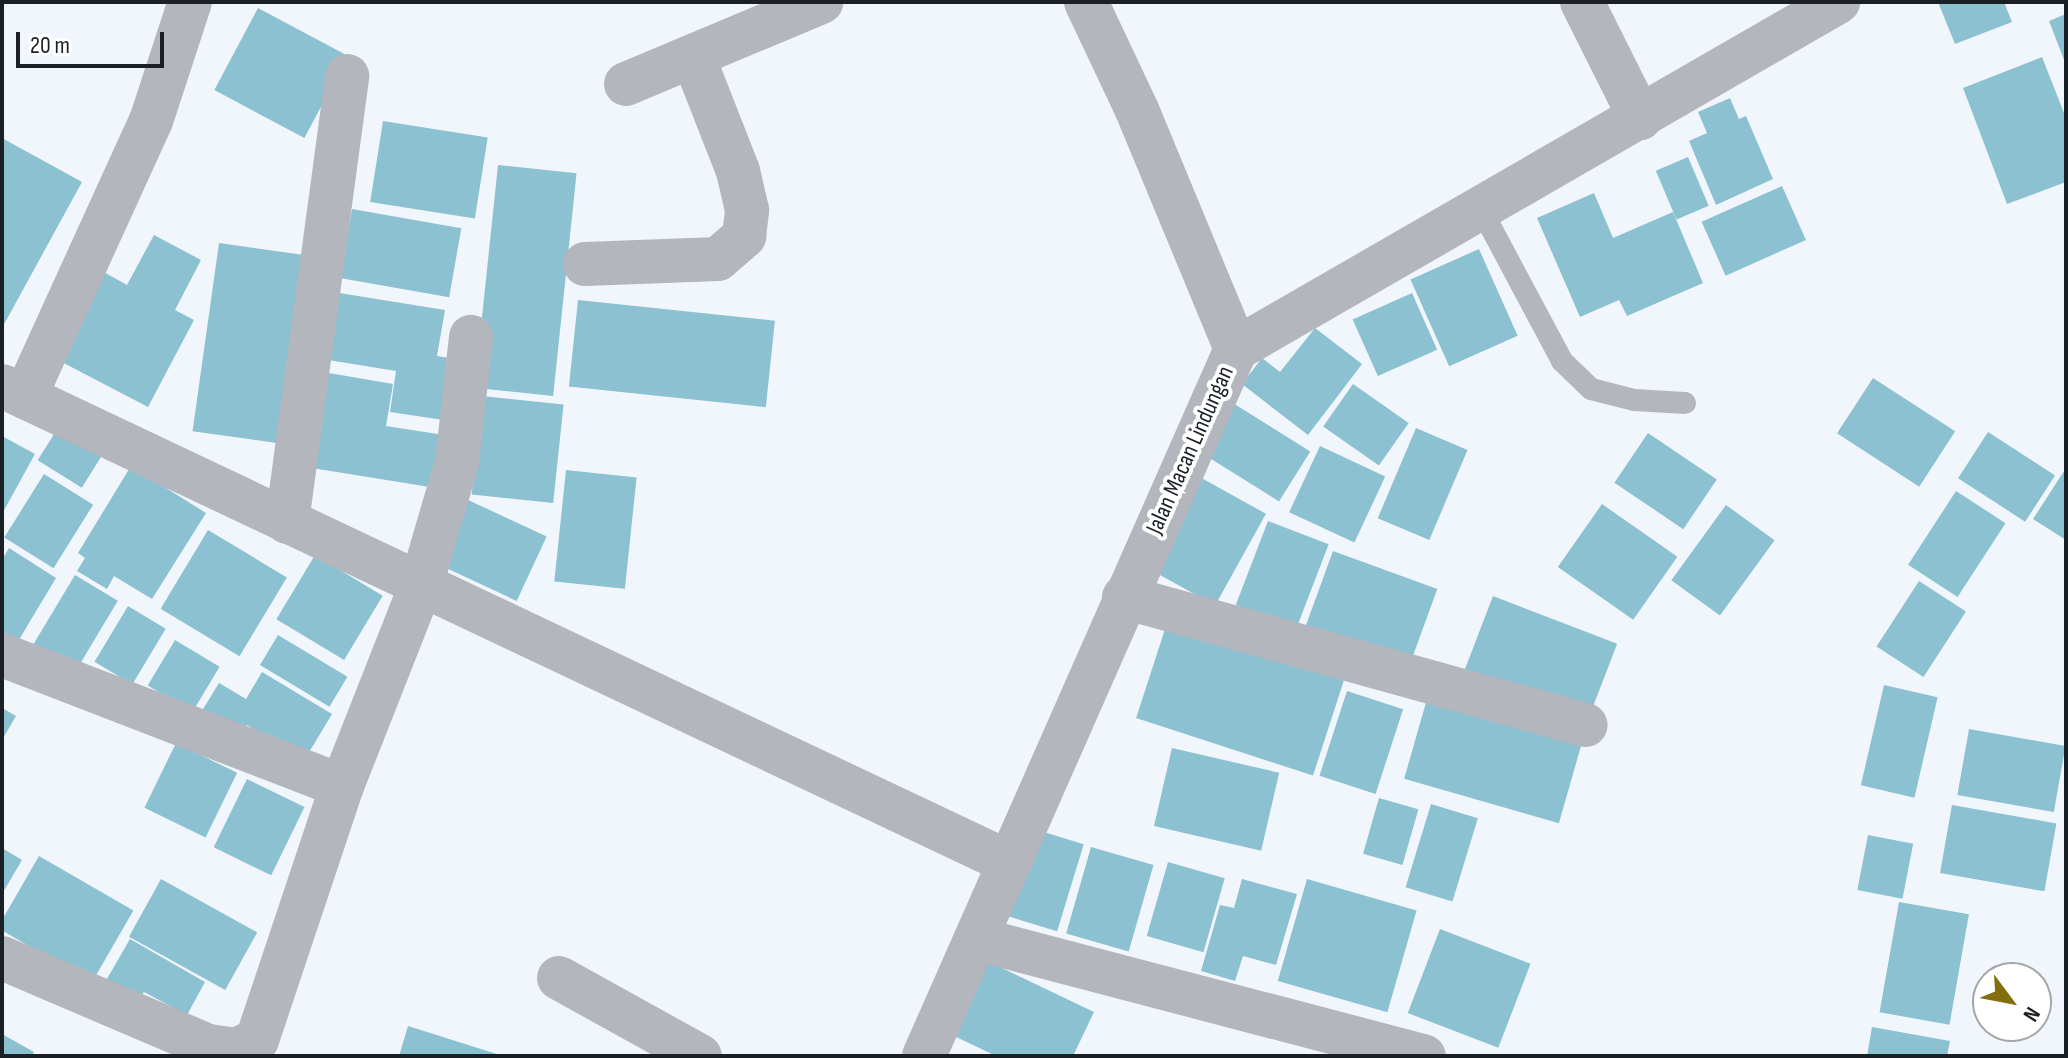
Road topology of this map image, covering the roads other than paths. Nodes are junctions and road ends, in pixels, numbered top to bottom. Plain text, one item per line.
1 (190, 2) edge
2 (821, 2) edge
3 (1086, 2) edge
4 (1582, 2) edge
5 (1814, 8) edge
6 (693, 56) junction
7 (347, 76) dead end
8 (626, 84) dead end
9 (1640, 118) junction
10 (1481, 209) junction
11 (585, 264) dead end
12 (471, 337) dead end
13 (1236, 349) junction
14 (13, 391) edge
15 (1685, 403) dead end
16 (287, 522) junction
17 (421, 585) junction
18 (1124, 597) junction
19 (2, 655) edge
20 (1586, 725) dead end
21 (342, 786) junction
22 (1006, 861) junction
23 (977, 939) junction
24 (2, 958) edge
25 (559, 978) dead end
26 (700, 1056) edge
27 (924, 1056) edge
28 (1424, 1056) edge

1 - 14 street
2 - 6 street
3 - 13 street
4 - 9 street
5 - 9 street, Jalan Macan Lindungan
6 - 8 street
6 - 11 street
7 - 16 street
9 - 10 street, Jalan Macan Lindungan
10 - 13 street, Jalan Macan Lindungan
10 - 15 lane
12 - 17 street
13 - 18 street, Jalan Macan Lindungan
14 - 16 street
16 - 17 street
17 - 21 street
17 - 22 street
18 - 20 street
18 - 22 street, Jalan Macan Lindungan
19 - 21 street
21 - 24 street
22 - 23 street, Jalan Macan Lindungan
23 - 27 street, Jalan Macan Lindungan
23 - 28 street
25 - 26 street

